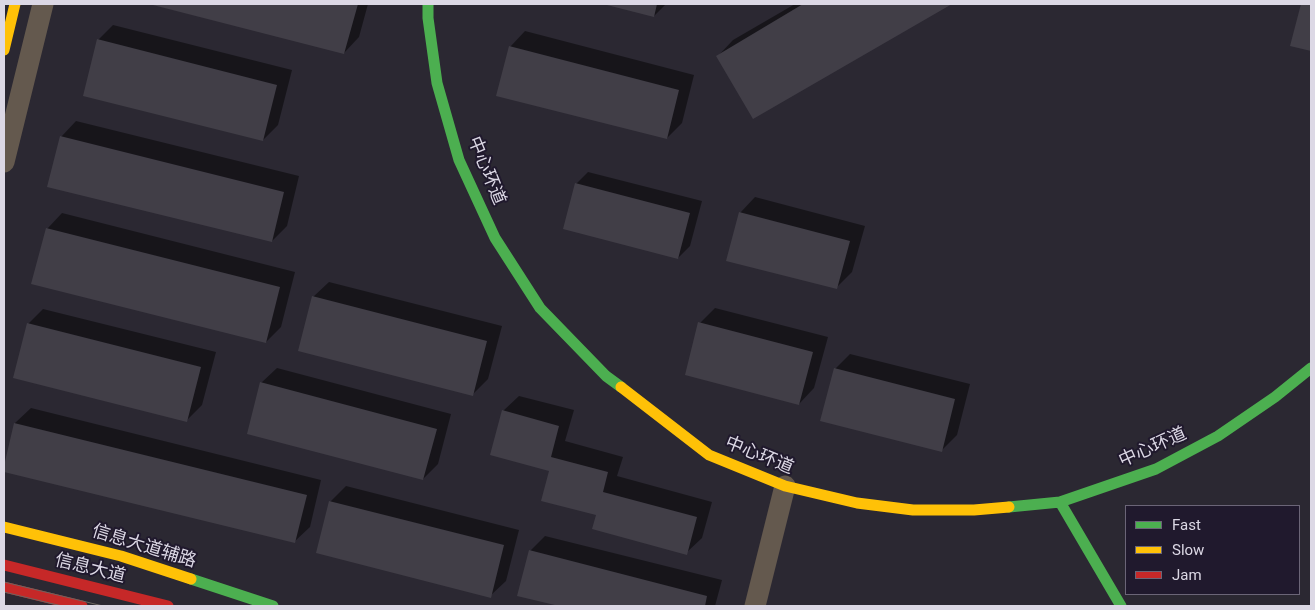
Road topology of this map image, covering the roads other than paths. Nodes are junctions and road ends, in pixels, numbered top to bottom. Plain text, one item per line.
1 (15, 4) edge
2 (43, 4) edge
3 (428, 4) edge
4 (4, 50) edge
5 (4, 162) edge
6 (1311, 368) edge
7 (785, 486) junction
8 (1060, 502) junction
9 (4, 527) edge
10 (4, 565) edge
11 (4, 587) edge
12 (82, 606) edge
13 (168, 606) edge
14 (273, 606) edge
15 (754, 606) edge
16 (1121, 606) edge

1 - 4 street
2 - 5 street
3 - 7 street, 中心环道
6 - 8 street, 中心环道
7 - 8 street, 中心环道
7 - 15 street
8 - 16 street
9 - 14 street, 信息大道辅路
10 - 13 street, 信息大道
11 - 12 street

